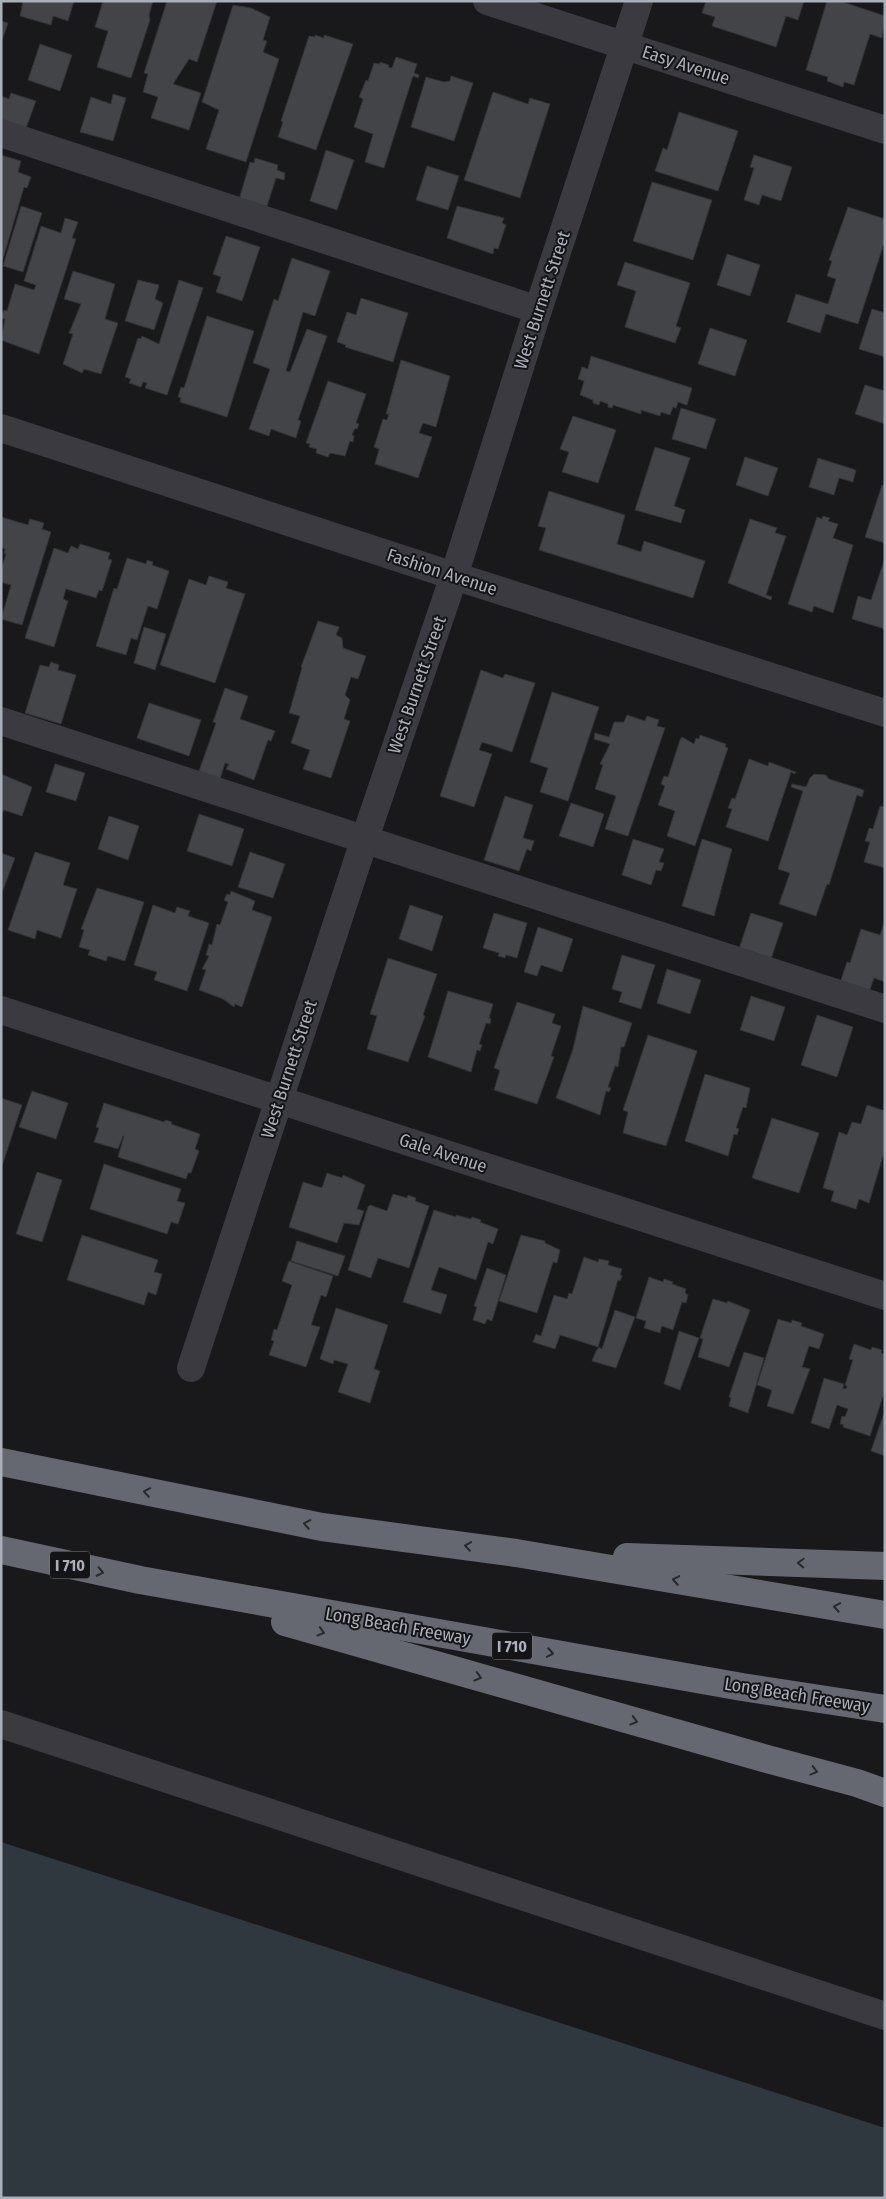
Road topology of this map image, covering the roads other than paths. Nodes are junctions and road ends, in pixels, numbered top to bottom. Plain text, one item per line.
1 (487, 1) edge
2 (639, 1) edge
3 (625, 45) junction
4 (885, 130) edge
5 (1, 133) edge
6 (538, 310) junction
7 (1, 428) edge
8 (454, 576) junction
9 (885, 713) edge
10 (1, 722) edge
11 (364, 841) junction
12 (885, 1009) edge
13 (1, 1010) edge
14 (279, 1100) junction
15 (885, 1296) edge
16 (191, 1368) dead end
17 (1, 1462) edge
18 (1, 1550) edge
19 (516, 1552) junction
20 (885, 1566) edge
21 (140, 1580) junction
22 (885, 1615) edge
23 (885, 1709) edge
24 (1, 1724) edge
25 (885, 1793) edge
26 (885, 2016) edge

1 - 3 street, Easy Avenue
2 - 3 street, West Burnett Street
3 - 4 street, Easy Avenue
3 - 6 street, West Burnett Street
5 - 6 street
6 - 8 street, West Burnett Street
7 - 8 street, Fashion Avenue
8 - 9 street, Fashion Avenue
8 - 11 street, West Burnett Street
10 - 11 street
11 - 12 street
11 - 14 street, West Burnett Street
13 - 14 street, Gale Avenue
14 - 15 street, Gale Avenue
14 - 16 street, West Burnett Street
19 -> 17 highway
18 -> 21 highway, Long Beach Freeway / I 710
20 -> 19 highway
22 -> 19 highway
21 -> 23 highway, Long Beach Freeway / I 710
21 -> 25 highway
24 - 26 street

